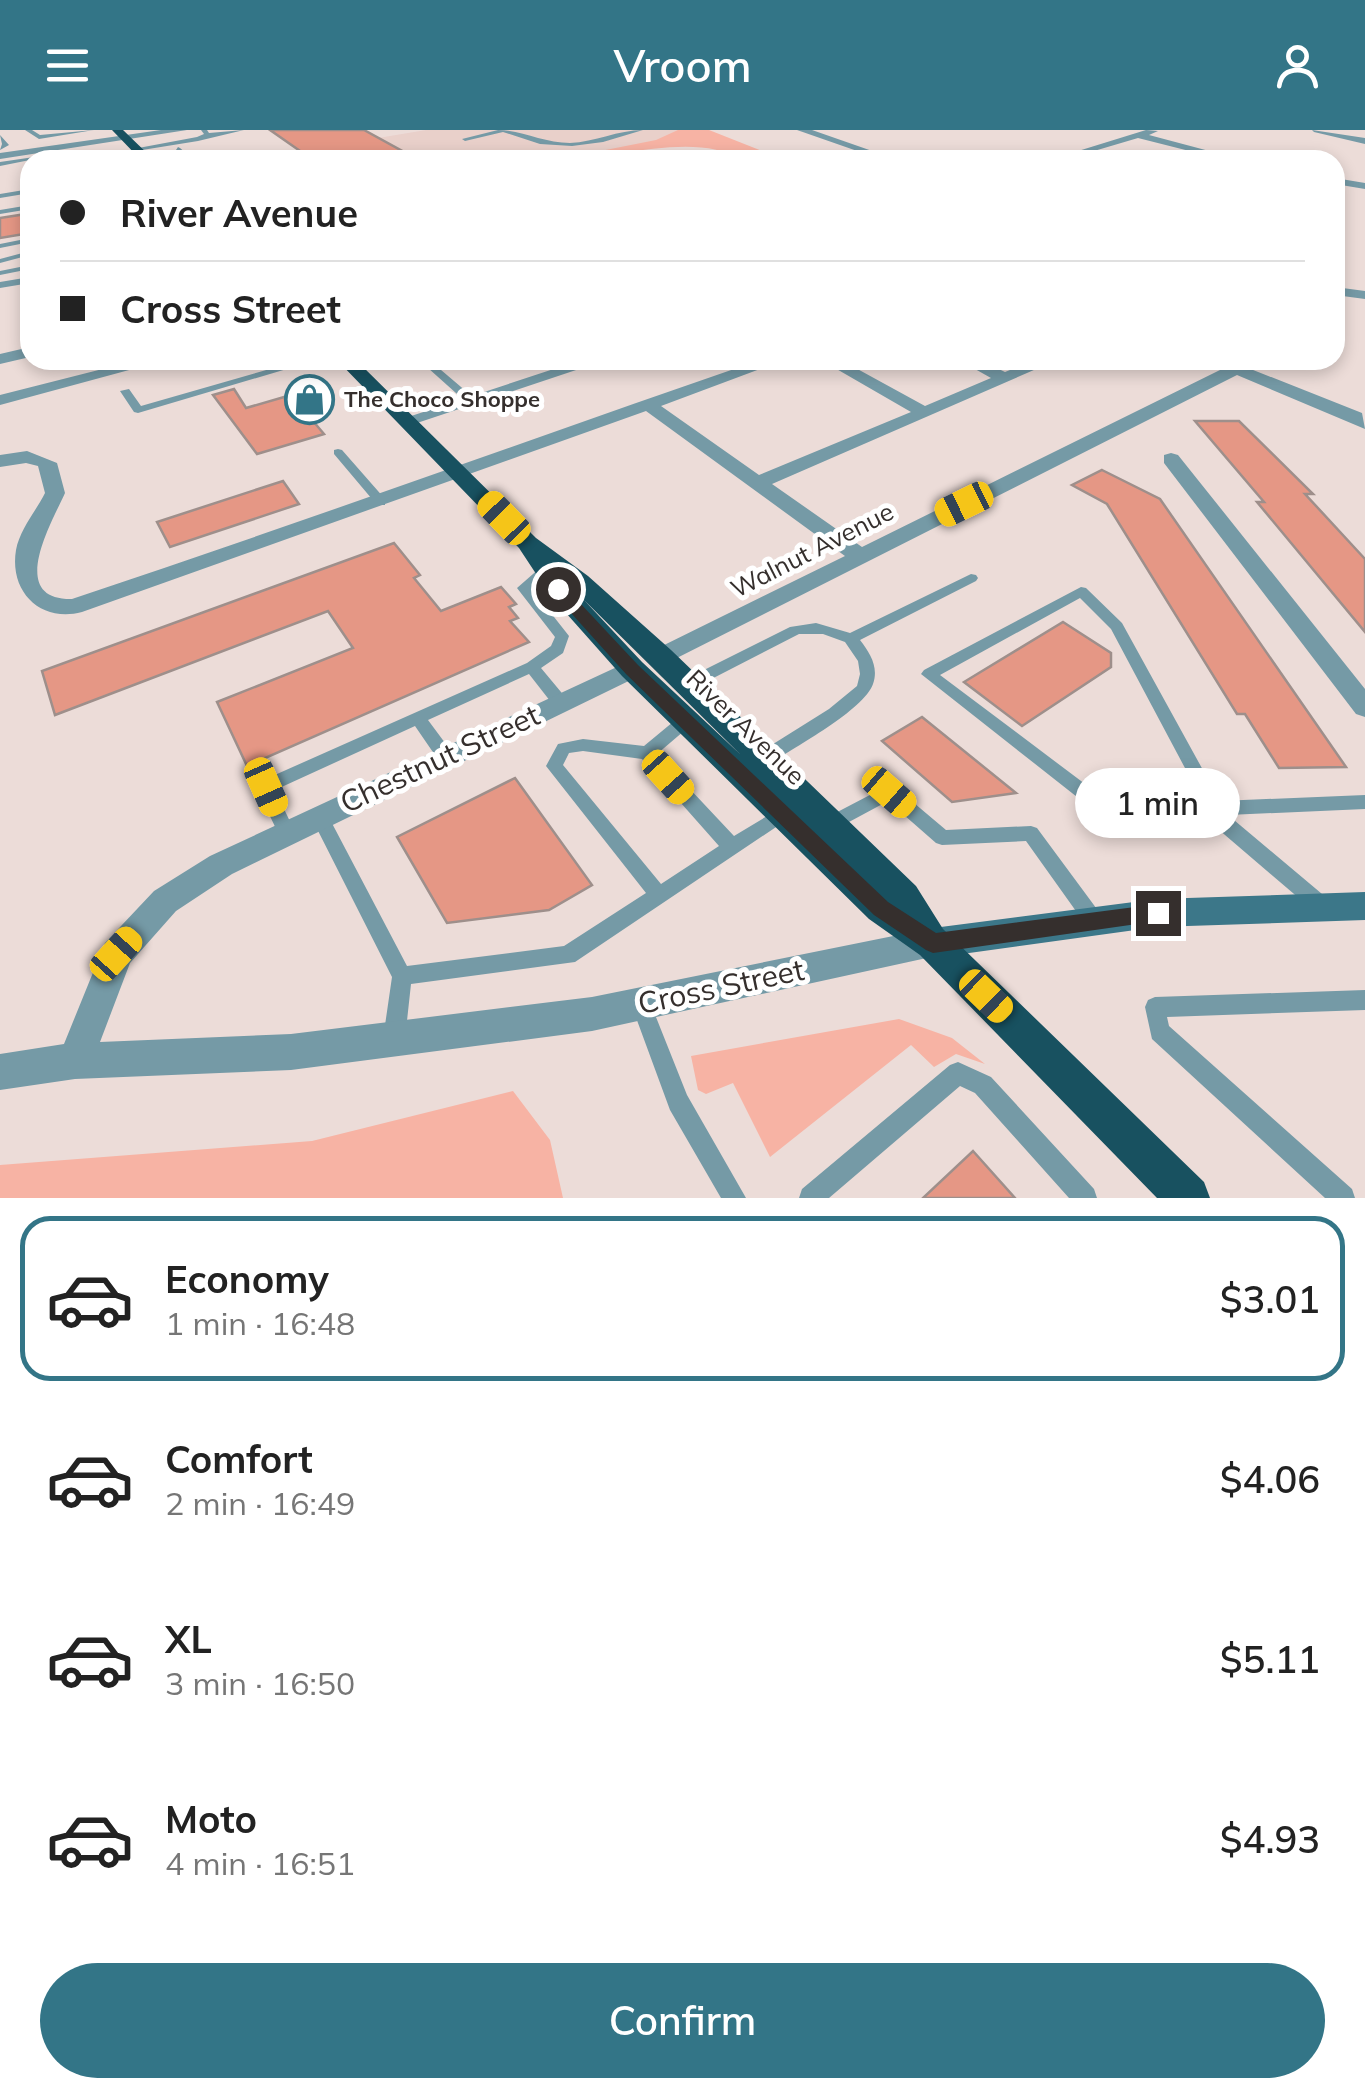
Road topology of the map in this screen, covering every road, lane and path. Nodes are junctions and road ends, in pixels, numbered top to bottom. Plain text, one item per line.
1 (28, 130) edge
2 (91, 130) edge
3 (182, 130) edge
4 (241, 130) edge
5 (505, 130) edge
6 (640, 130) edge
7 (802, 130) edge
8 (1156, 130) edge
9 (1317, 130) edge
10 (79, 131) edge
11 (206, 133) edge
12 (121, 134) edge
13 (1136, 135) junction
14 (0, 137) edge
15 (465, 138) dead end
16 (1365, 140) edge
17 (0, 148) edge
18 (136, 149) joint
19 (33, 150) edge
20 (863, 150) edge
21 (1087, 150) edge
22 (1197, 150) edge
23 (117, 370) edge
24 (277, 370) edge
25 (356, 370) edge
26 (436, 370) edge
27 (566, 370) edge
28 (746, 370) edge
29 (846, 370) edge
30 (987, 370) edge
31 (1026, 370) edge
32 (1234, 370) edge
33 (1239, 370) edge
34 (1005, 379) junction
35 (124, 390) dead end
36 (0, 400) edge
37 (470, 400) junction
38 (1365, 401) edge
39 (646, 404) junction
40 (1325, 404) junction
41 (924, 412) junction
42 (408, 420) junction
43 (1365, 424) edge
44 (338, 452) dead end
45 (1171, 459) dead end
46 (0, 461) edge
47 (458, 470) junction
48 (757, 482) junction
49 (381, 502) junction
50 (528, 542) junction
51 (860, 556) junction
52 (546, 570) junction
53 (971, 578) dead end
54 (850, 638) junction
55 (661, 658) junction
56 (532, 667) junction
57 (632, 670) junction
58 (689, 684) junction
59 (560, 702) junction
60 (1365, 707) edge
61 (419, 718) junction
62 (686, 721) junction
63 (647, 754) junction
64 (446, 756) junction
65 (765, 758) junction
66 (1365, 802) edge
67 (1214, 808) junction
68 (782, 814) junction
69 (319, 815) junction
70 (830, 824) junction
71 (286, 832) junction
72 (732, 846) junction
73 (659, 896) junction
74 (1365, 906) edge
75 (1324, 907) junction
76 (1095, 922) junction
77 (933, 944) junction
78 (402, 976) junction
79 (1365, 1000) edge
80 (641, 1004) junction
81 (394, 1039) junction
82 (76, 1060) junction
83 (0, 1072) edge
84 (734, 1198) edge
85 (811, 1198) edge
86 (1085, 1198) edge
87 (1188, 1198) edge
88 (1342, 1198) edge

1 - 10 lane
2 - 10 lane
3 - 12 street
4 - 11 lane
5 - 6 lane
5 - 15 lane
7 - 20 street
8 - 13 street
9 - 16 street
11 - 18 lane
12 - 18 highway
12 - 19 street
13 - 21 street
13 - 22 street
14 - 17 lane
23 - 36 street
24 - 35 lane
25 - 42 highway, River Avenue
26 - 37 lane
27 - 37 street
28 - 39 street
29 - 41 street
30 - 34 street
31 - 34 street
32 - 51 street, Walnut Avenue
33 - 40 street
34 - 41 street
37 - 42 street
38 - 40 street
39 - 47 street
39 - 48 street
40 - 43 street
41 - 48 street
42 - 47 highway, River Avenue
44 - 49 lane
45 - 60 street
46 - 49 street
47 - 49 street
47 - 50 highway, River Avenue
48 - 51 street
50 - 52 highway, River Avenue
50 - 55 highway, River Avenue
51 - 55 street, Walnut Avenue
52 - 56 lane
52 - 57 highway, River Avenue
53 - 54 lane
54 - 58 lane
54 - 65 lane
55 - 58 highway, River Avenue
56 - 59 lane
56 - 61 lane
57 - 59 street, Chestnut Street
57 - 62 highway, River Avenue
58 - 65 highway, River Avenue
59 - 64 street, Chestnut Street
61 - 64 lane
61 - 71 lane
62 - 63 lane
62 - 68 highway, River Avenue
63 - 72 lane
63 - 73 lane
64 - 69 street, Chestnut Street
65 - 70 highway, River Avenue
66 - 67 lane
67 - 67 lane
67 - 75 lane
68 - 72 lane
68 - 77 highway, River Avenue
69 - 71 street, Chestnut Street
69 - 78 lane
70 - 76 lane
70 - 77 highway, River Avenue
71 - 82 street, Chestnut Street
72 - 73 lane
73 - 78 lane
74 - 75 main road, Cross Street
75 - 76 main road, Cross Street
76 - 77 main road, Cross Street
77 - 80 street, Cross Street
77 - 87 highway, River Avenue
78 - 81 lane
79 - 88 lane
80 - 81 street, Cross Street
80 - 84 lane
81 - 82 street, Cross Street
82 - 83 street
85 - 86 lane

